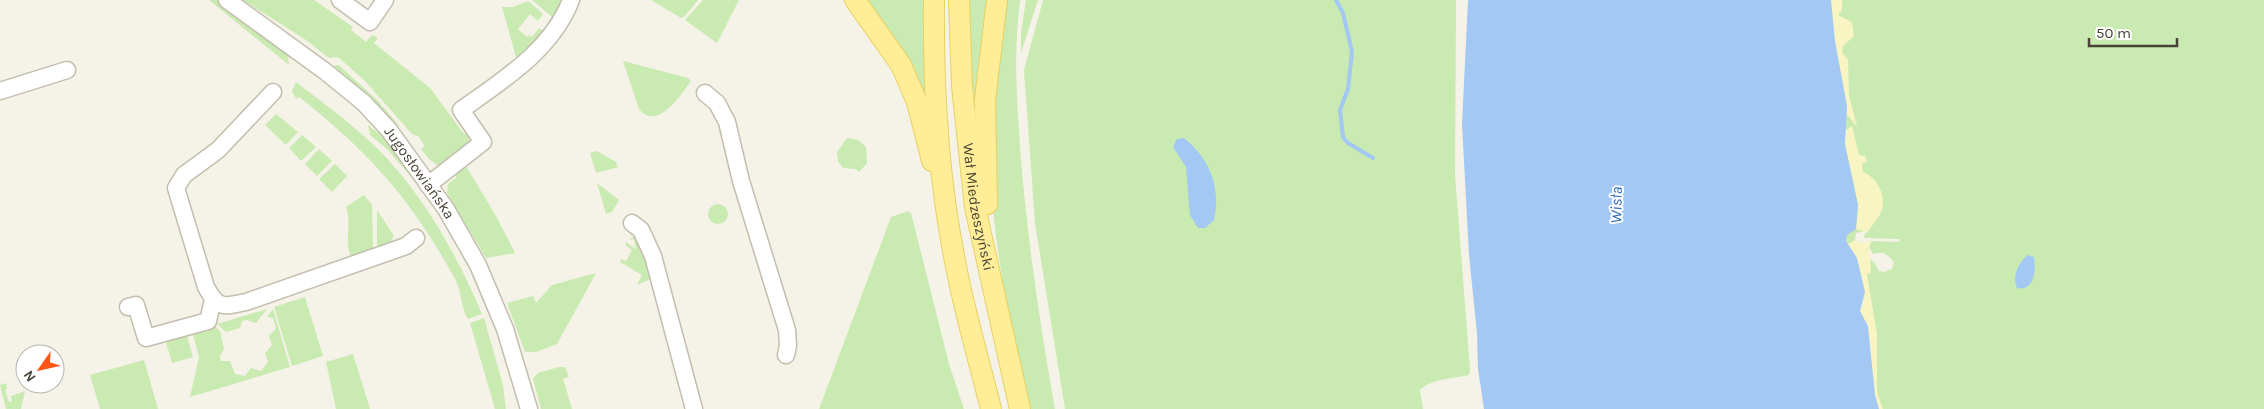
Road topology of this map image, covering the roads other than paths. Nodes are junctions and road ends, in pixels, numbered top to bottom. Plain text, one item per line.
1 (227, 0) edge
2 (340, 0) edge
3 (385, 0) edge
4 (571, 0) edge
5 (856, 0) edge
6 (934, 0) edge
7 (959, 0) edge
8 (997, 0) edge
9 (67, 70) dead end
10 (0, 91) edge
11 (274, 92) dead end
12 (705, 93) dead end
13 (428, 185) junction
14 (947, 214) junction
15 (632, 222) dead end
16 (416, 238) dead end
17 (986, 260) junction
18 (213, 300) junction
19 (128, 307) dead end
20 (786, 355) dead end
21 (529, 409) edge
22 (694, 409) edge
23 (991, 409) edge
24 (1020, 409) edge

1 - 13 street, Jugosłowiańska
2 - 3 street
4 - 13 street
5 - 14 main road
6 - 14 main road, Wał Miedzeszyński
7 - 17 main road, Wał Miedzeszyński
8 - 17 main road
9 - 10 street
11 - 18 street
12 - 20 street
13 - 21 street, Jugosłowiańska
14 - 23 main road, Wał Miedzeszyński
15 - 22 street
16 - 18 street
17 - 24 main road, Wał Miedzeszyński
18 - 19 street

